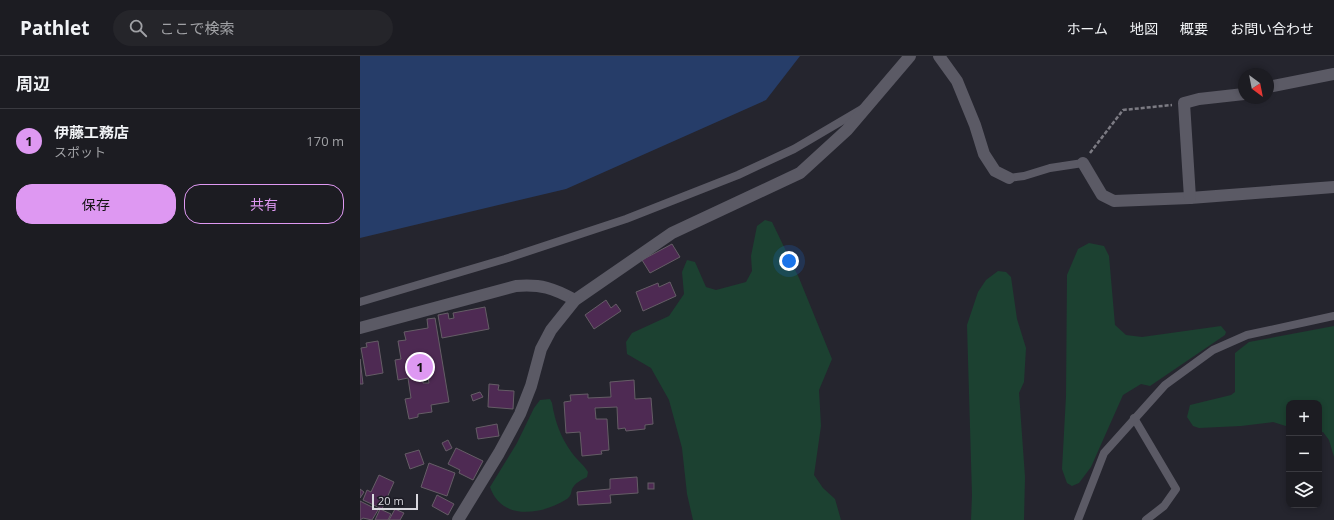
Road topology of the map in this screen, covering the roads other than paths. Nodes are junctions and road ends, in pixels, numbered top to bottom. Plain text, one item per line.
1 (910, 56) edge
2 (940, 56) edge
3 (1334, 74) edge
4 (1274, 86) edge
5 (1238, 95) edge
6 (868, 106) junction
7 (1083, 163) joint
8 (1009, 178) joint
9 (1334, 187) edge
10 (1190, 198) junction
11 (575, 300) junction
12 (360, 302) edge
13 (1334, 316) edge
14 (360, 328) edge
15 (1134, 418) junction
16 (458, 520) edge
17 (1078, 520) edge
18 (1146, 520) edge

1 - 6 street
2 - 8 street
3 - 4 street
5 - 10 street
6 - 11 street
6 - 12 lane
7 - 8 lane
7 - 10 street
9 - 10 street
11 - 14 street
11 - 16 street
13 - 15 lane
15 - 17 lane
15 - 18 lane

